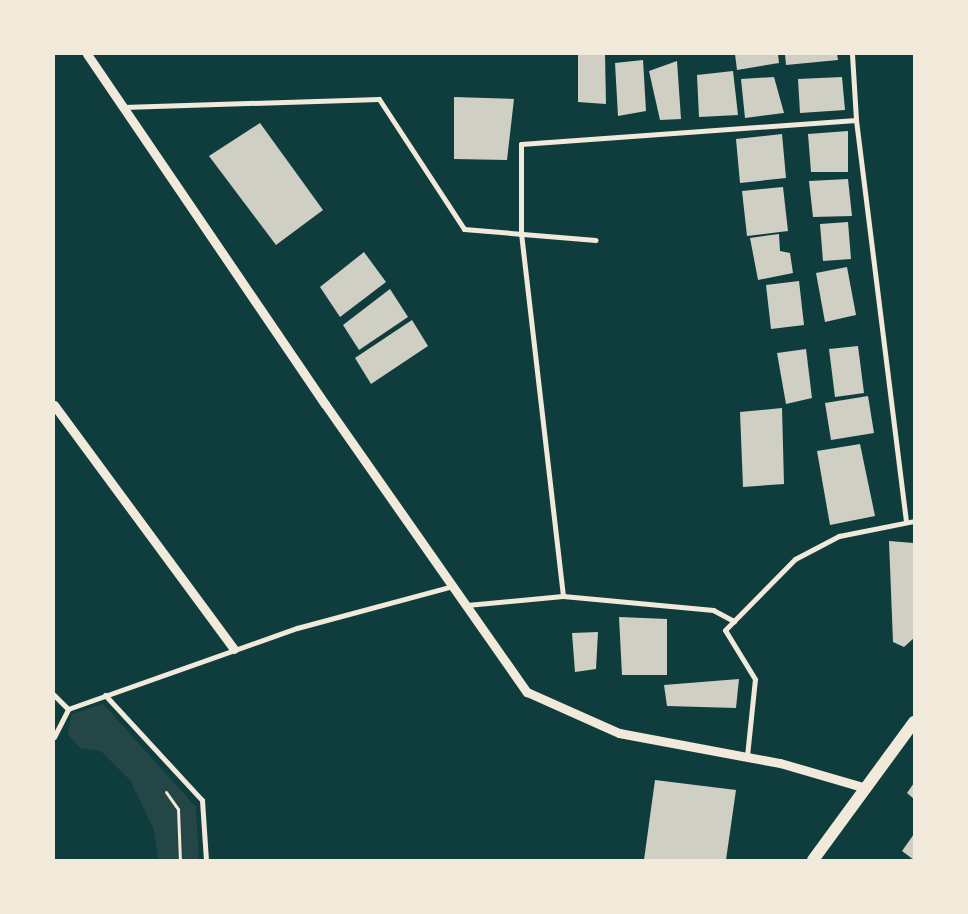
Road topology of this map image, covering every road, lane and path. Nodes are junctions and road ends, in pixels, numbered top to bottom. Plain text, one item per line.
1 (87, 54) edge
2 (852, 54) edge
3 (123, 107) junction
4 (856, 120) junction
5 (521, 234) junction
6 (596, 240) dead end
7 (54, 405) edge
8 (914, 521) edge
9 (906, 522) junction
10 (453, 586) junction
11 (563, 596) junction
12 (466, 606) junction
13 (734, 621) junction
14 (234, 650) junction
15 (54, 695) edge
16 (105, 695) junction
17 (68, 709) junction
18 (914, 722) edge
19 (54, 738) edge
20 (747, 756) junction
21 (163, 788) dead end
22 (866, 788) junction
23 (180, 860) edge
24 (206, 860) edge
25 (813, 860) edge

1 - 3 street
2 - 4 street
3 - 5 street
3 - 10 street
4 - 5 street
4 - 9 street
5 - 6 street
5 - 11 street
7 - 14 street
8 - 9 street
9 - 13 street
10 - 12 street
10 - 14 street
11 - 12 street
11 - 13 street
12 - 20 street
13 - 20 street
14 - 16 street
15 - 17 street
16 - 17 street
16 - 24 street
17 - 19 street
18 - 22 main road
20 - 22 street
21 - 23 path
22 - 25 main road

